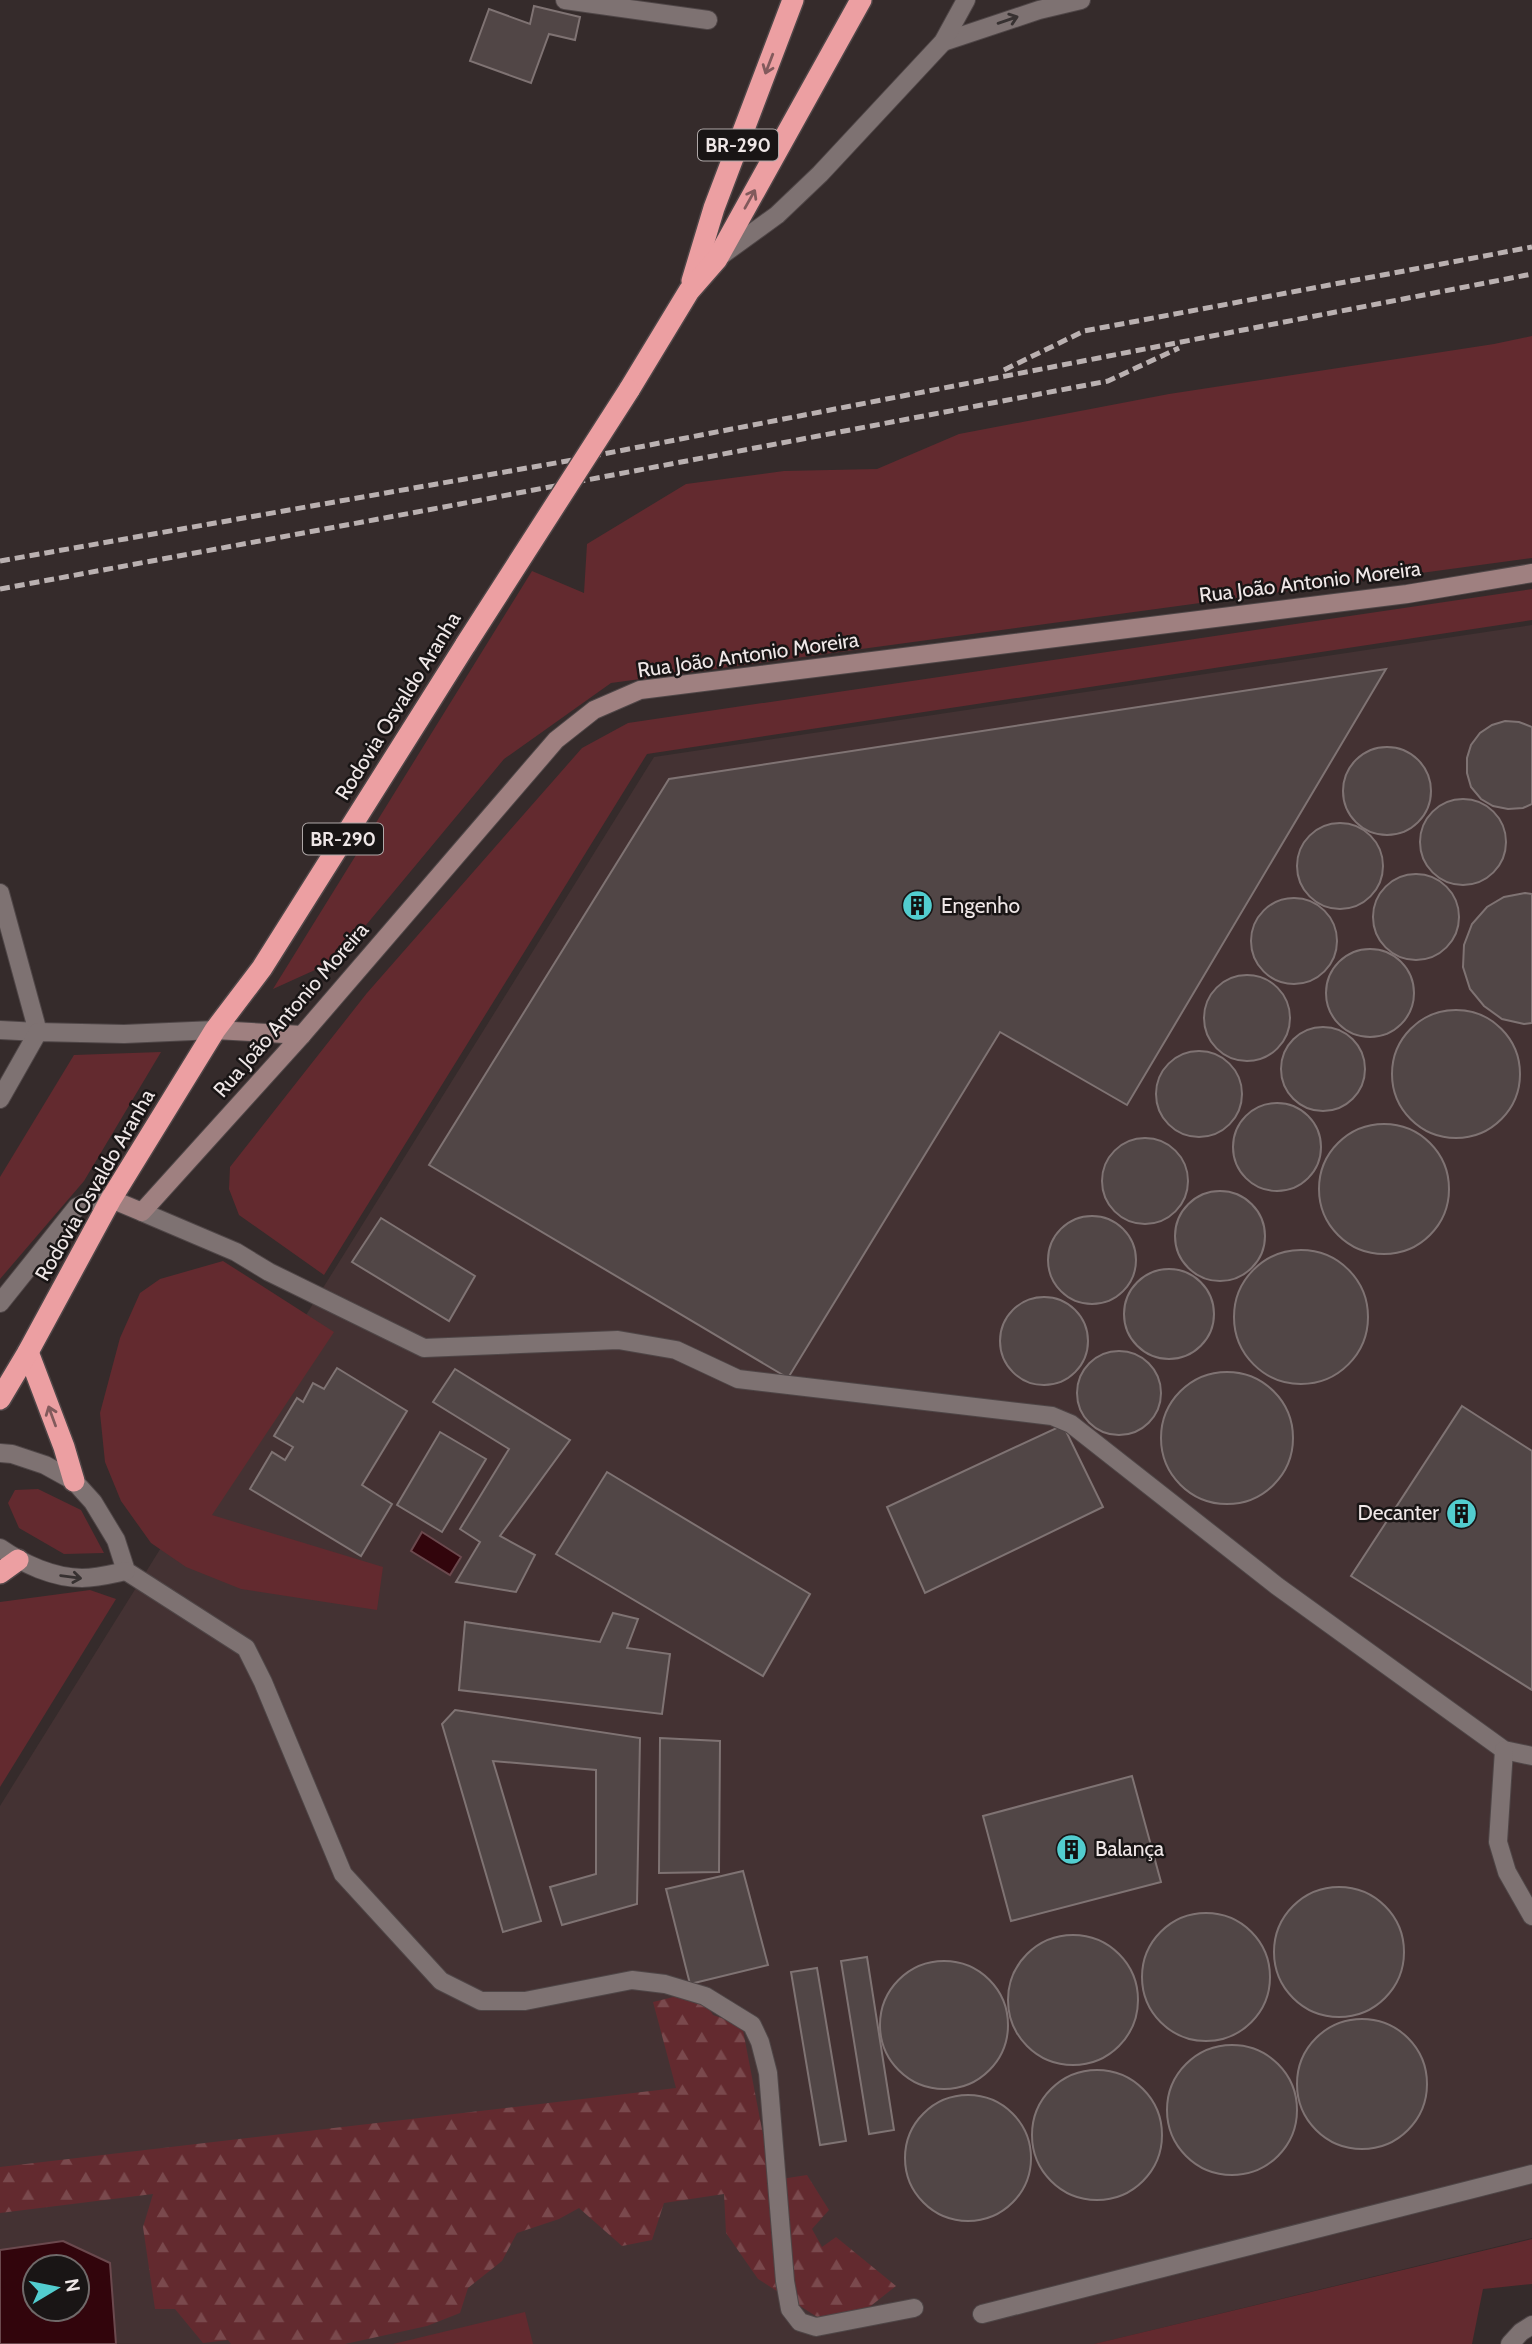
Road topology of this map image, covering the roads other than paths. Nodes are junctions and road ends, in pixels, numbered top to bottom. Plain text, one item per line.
1 (565, 0) edge
2 (793, 0) edge
3 (861, 0) edge
4 (966, 0) edge
5 (1081, 0) edge
6 (708, 20) dead end
7 (943, 42) junction
8 (716, 259) junction
9 (689, 291) junction
10 (1532, 573) edge
11 (0, 893) edge
12 (215, 1030) junction
13 (0, 1031) edge
14 (38, 1032) junction
15 (302, 1035) junction
16 (0, 1099) edge
17 (111, 1199) junction
18 (142, 1212) junction
19 (0, 1303) edge
20 (28, 1352) junction
21 (0, 1399) edge
22 (0, 1453) edge
23 (74, 1481) junction
24 (9, 1554) edge
25 (126, 1571) junction
26 (0, 1573) edge
27 (1504, 1750) junction
28 (1532, 1756) edge
29 (1532, 1916) edge
30 (1532, 2174) edge
31 (914, 2308) dead end
32 (982, 2314) dead end
33 (1532, 2325) edge
34 (1510, 2344) edge

1 - 6 street
2 -> 9 highway, Rodovia Osvaldo Aranha / BR-290
8 -> 3 highway, Rodovia Osvaldo Aranha / BR-290
4 - 7 street
7 -> 5 street
7 - 8 street
8 - 9 highway, Rodovia Osvaldo Aranha / BR-290
9 - 12 highway, Rodovia Osvaldo Aranha / BR-290, bridge
10 - 15 main road, Rua João Antonio Moreira
11 - 14 street
12 - 14 street
12 - 15 main road
12 - 17 highway, Rodovia Osvaldo Aranha / BR-290
13 - 14 street
14 - 16 street
15 - 18 main road, Rua João Antonio Moreira
17 - 18 main road
17 - 19 street
17 - 20 highway, Rodovia Osvaldo Aranha / BR-290
18 - 27 street
20 - 21 highway, Rodovia Osvaldo Aranha / BR-290
23 -> 20 highway
22 - 23 street
23 - 25 street
24 -> 25 street
24 - 26 highway
25 - 31 street
27 - 28 street
27 - 29 street
30 - 32 street
33 - 34 street

